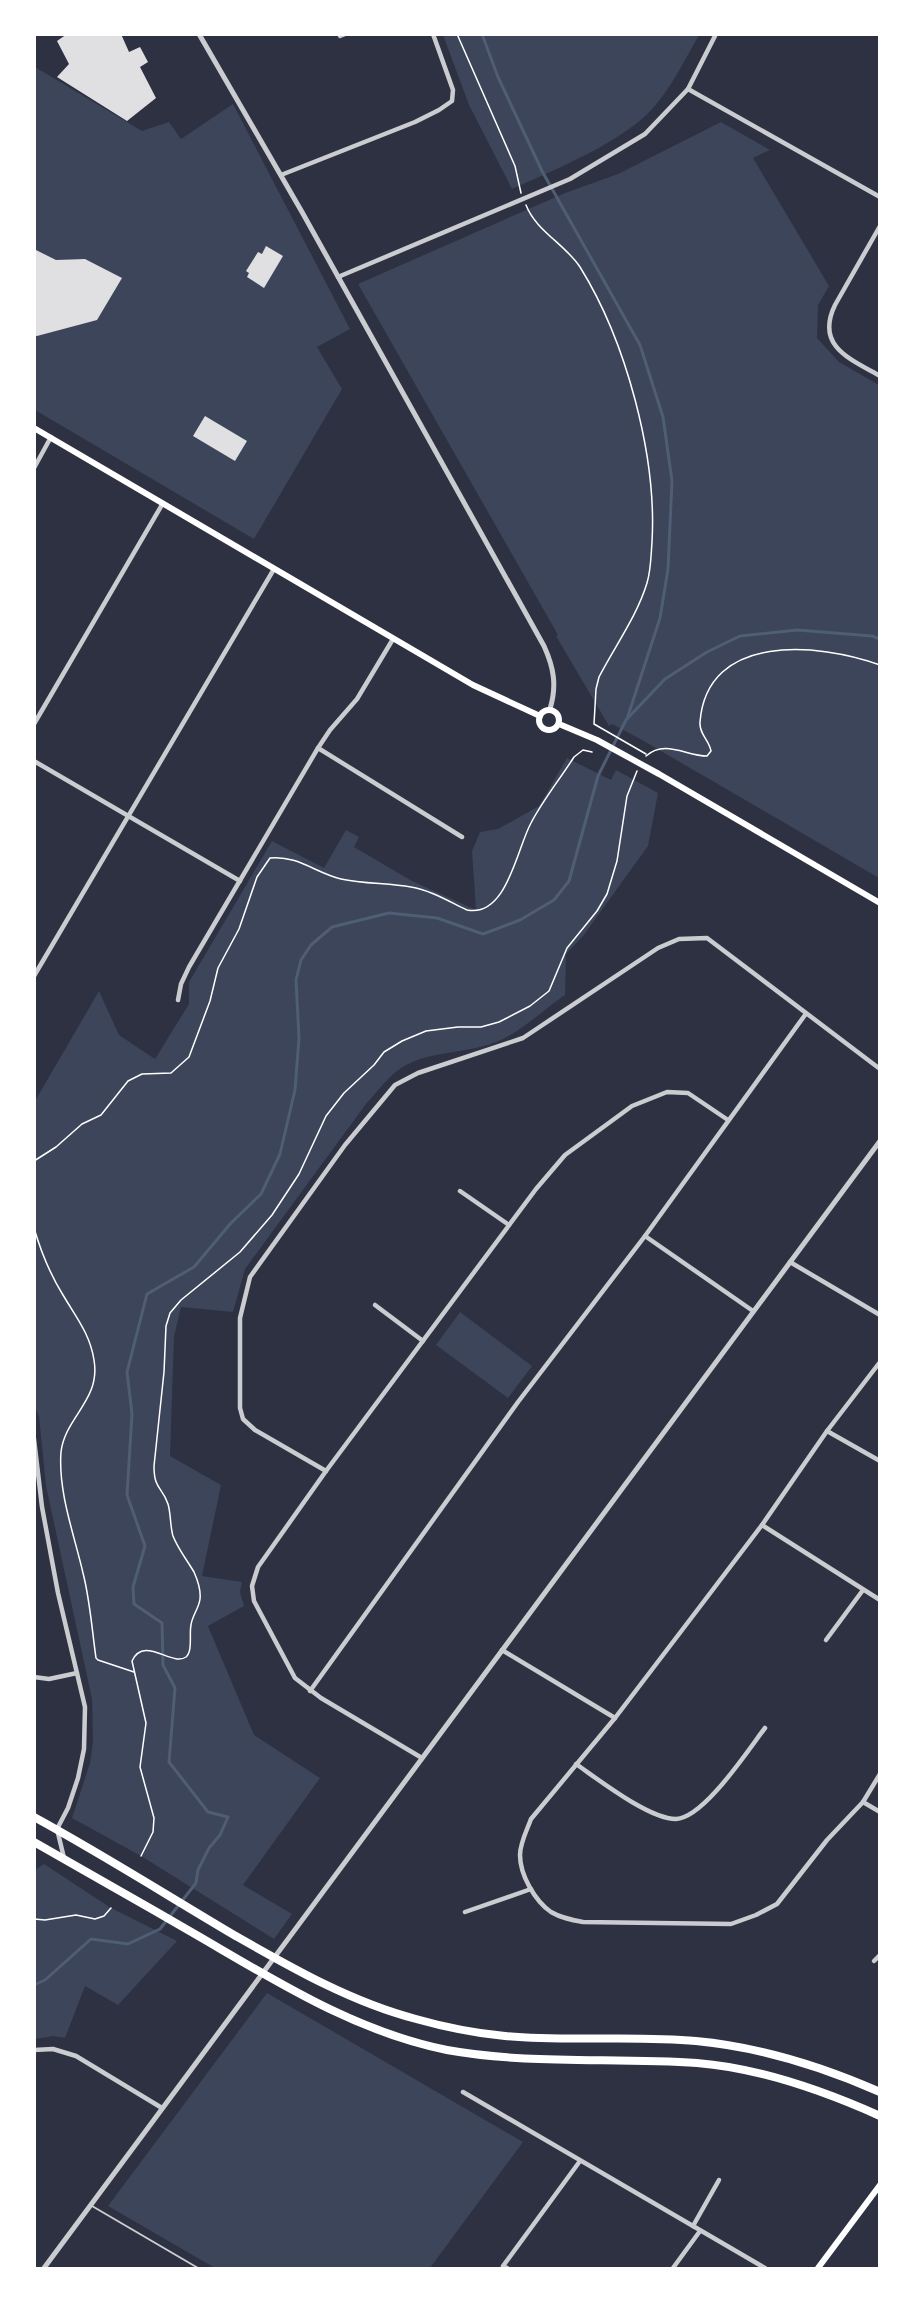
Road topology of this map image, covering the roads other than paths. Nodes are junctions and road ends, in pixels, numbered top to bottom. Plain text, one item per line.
1 (199, 34) edge
2 (433, 34) edge
3 (716, 34) edge
4 (688, 89) junction
5 (281, 175) junction
6 (879, 197) edge
7 (879, 226) edge
8 (338, 277) junction
9 (879, 376) edge
10 (34, 428) edge
11 (51, 437) junction
12 (34, 468) edge
13 (163, 503) junction
14 (274, 569) junction
15 (393, 639) junction
16 (550, 710) junction
17 (540, 716) junction
18 (34, 724) edge
19 (559, 724) junction
20 (318, 747) junction
21 (34, 761) edge
22 (128, 817) junction
23 (462, 837) dead end
24 (240, 881) junction
25 (879, 903) edge
26 (34, 976) edge
27 (178, 1000) dead end
28 (805, 1015) junction
29 (879, 1069) edge
30 (728, 1120) junction
31 (879, 1141) edge
32 (460, 1191) dead end
33 (509, 1225) junction
34 (645, 1236) junction
35 (790, 1262) junction
36 (375, 1305) dead end
37 (753, 1311) junction
38 (879, 1315) edge
39 (423, 1341) junction
40 (879, 1362) edge
41 (827, 1431) junction
42 (34, 1439) edge
43 (879, 1461) edge
44 (326, 1472) junction
45 (42, 1507) junction
46 (34, 1509) edge
47 (762, 1525) junction
48 (863, 1590) junction
49 (879, 1600) edge
50 (826, 1640) dead end
51 (502, 1650) junction
52 (77, 1673) junction
53 (34, 1677) edge
54 (310, 1691) junction
55 (615, 1718) junction
56 (765, 1728) dead end
57 (422, 1758) junction
58 (576, 1764) junction
59 (879, 1774) edge
60 (862, 1802) junction
61 (879, 1812) edge
62 (34, 1816) edge
63 (57, 1829) junction
64 (34, 1842) edge
65 (64, 1860) junction
66 (531, 1889) junction
67 (465, 1912) dead end
68 (879, 1955) edge
69 (274, 1958) junction
70 (874, 1961) dead end
71 (262, 1974) junction
72 (34, 2050) edge
73 (463, 2092) dead end
74 (879, 2092) edge
75 (162, 2108) junction
76 (879, 2116) edge
77 (580, 2161) junction
78 (719, 2180) dead end
79 (879, 2185) edge
80 (91, 2206) junction
81 (693, 2226) junction
82 (700, 2231) junction
83 (44, 2268) edge
84 (198, 2268) edge
85 (507, 2268) edge
86 (673, 2268) edge
87 (765, 2268) edge
88 (818, 2268) edge

1 - 5 street
2 - 5 street
3 - 4 street
4 - 6 street
4 - 8 street
5 - 8 street
7 - 9 street
8 - 16 street
10 - 11 main road
11 - 12 street
11 - 13 main road
13 - 14 main road
13 - 18 street
14 - 15 main road
14 - 22 street
15 - 17 main road
15 - 20 street
16 - 17 main road
16 - 19 main road
17 - 19 main road
19 - 25 main road
20 - 23 street
20 - 24 street
21 - 22 street
22 - 24 street
22 - 26 street
24 - 27 street
28 - 29 street
28 - 30 street
28 - 44 street
30 - 33 street
30 - 34 street
31 - 35 street
32 - 33 street
33 - 39 street
34 - 37 street
34 - 54 street
35 - 37 street
35 - 38 street
36 - 39 street
37 - 51 street
39 - 44 street
40 - 41 street
41 - 43 street
41 - 47 street
42 - 45 street
44 - 54 street
45 - 46 street
45 - 52 street
47 - 48 street
47 - 55 street
48 - 49 street
48 - 50 street
51 - 55 street
51 - 57 street
52 - 53 street
52 - 63 street
54 - 57 street
55 - 58 street
56 - 58 street
57 - 69 street
58 - 66 street
59 - 60 street
60 - 61 street
60 - 66 street
62 - 63 highway
63 - 65 street
63 - 69 highway
64 - 65 highway
65 - 71 highway
66 - 67 street
68 - 70 street
69 - 71 street
69 - 74 highway
71 - 75 street
71 - 76 highway
72 - 75 street
73 - 77 street
75 - 80 street
77 - 81 street
77 - 85 street
78 - 81 street
79 - 88 main road
80 - 83 street
80 - 84 lane
81 - 82 street
82 - 86 street
82 - 87 street

